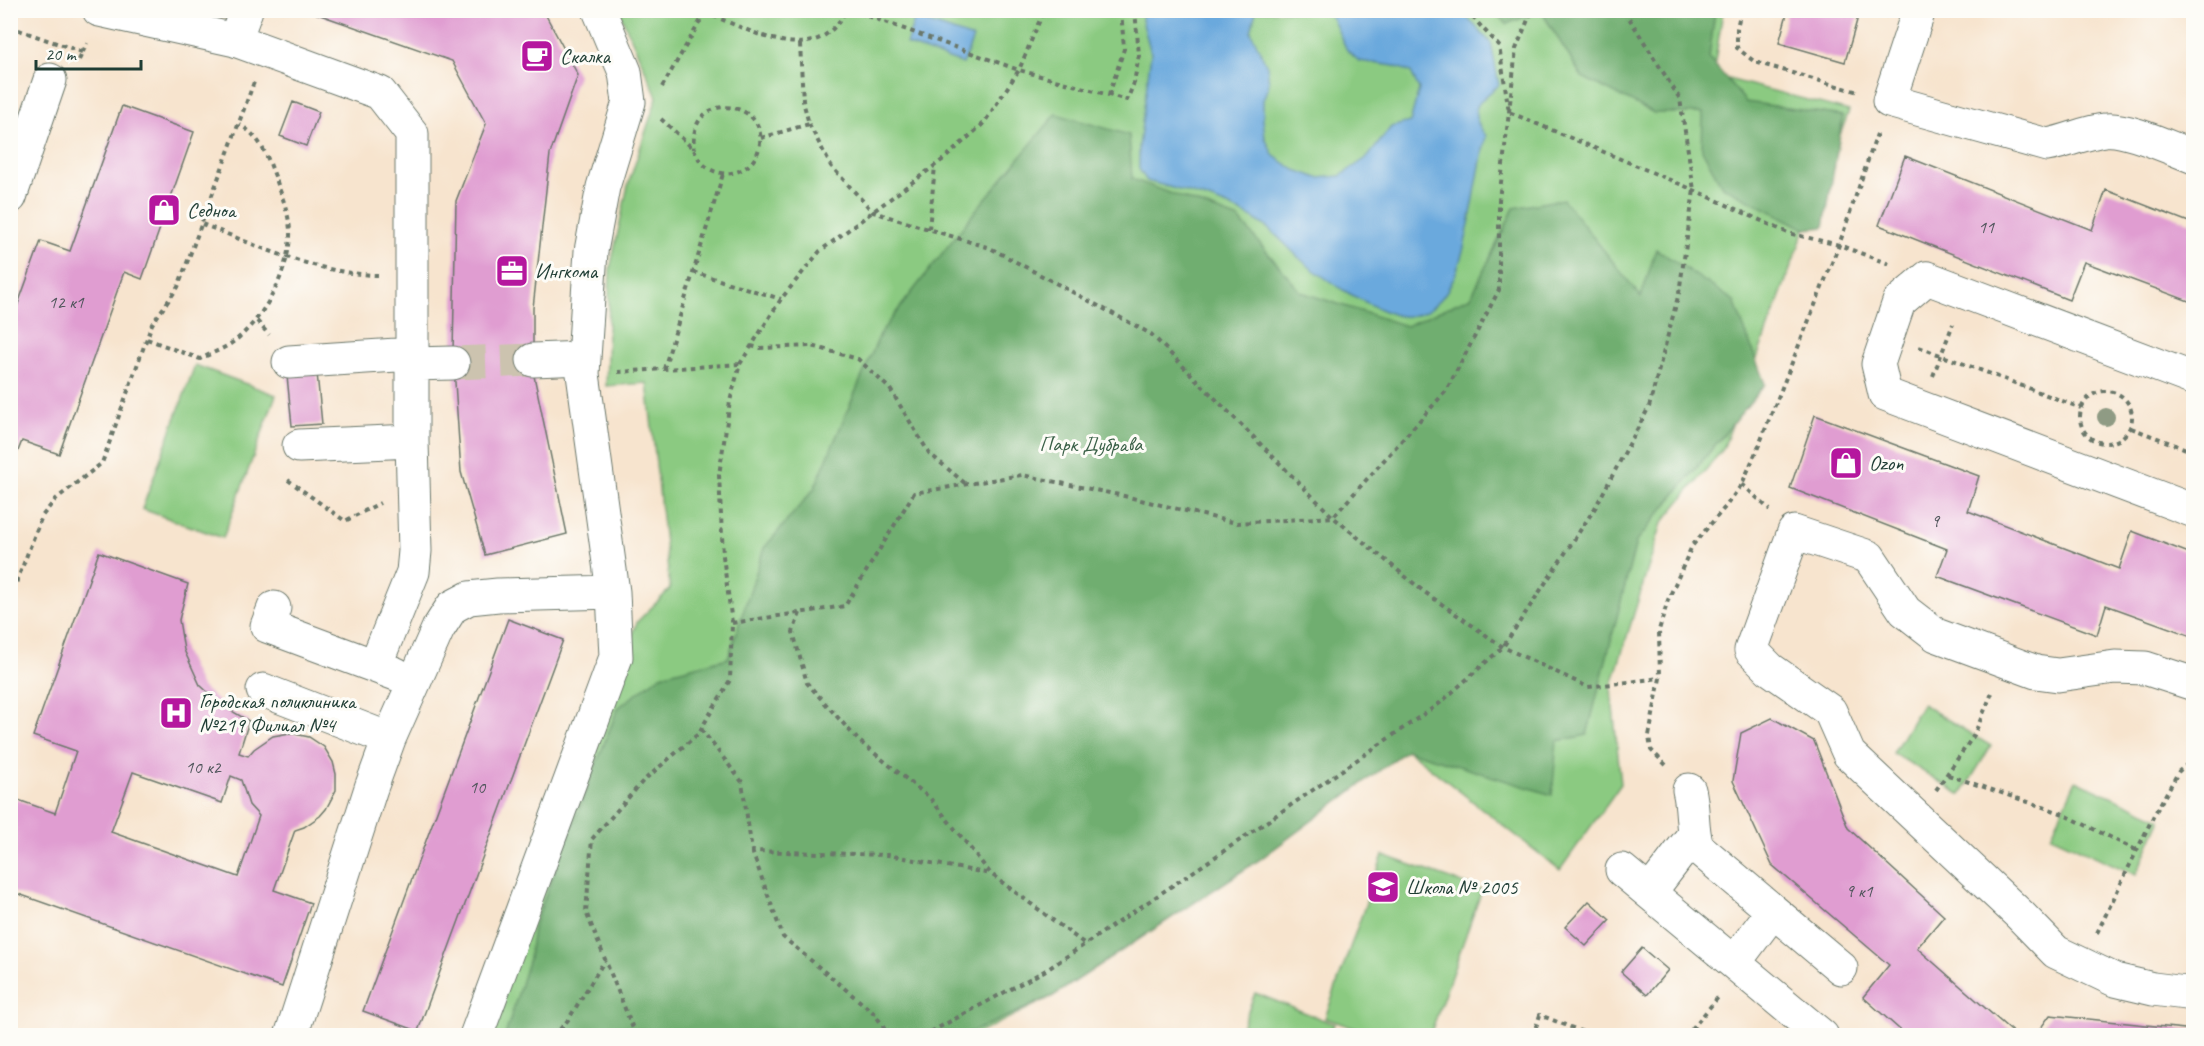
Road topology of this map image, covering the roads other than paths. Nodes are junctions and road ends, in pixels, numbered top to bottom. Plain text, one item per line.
1 (599, 10) edge
2 (1918, 10) edge
3 (99, 11) edge
4 (240, 25) edge
5 (50, 80) road end
6 (2193, 157) edge
7 (10, 196) edge
8 (412, 359) junction
9 (533, 360) tunnel mouth
10 (289, 362) dead end
11 (453, 363) tunnel mouth
12 (583, 366) junction
13 (2193, 379) edge
14 (412, 441) junction
15 (299, 446) dead end
16 (2193, 511) edge
17 (613, 592) junction
18 (274, 608) dead end
19 (375, 666) junction
20 (415, 681) junction
21 (2193, 684) edge
22 (263, 690) dead end
23 (389, 739) junction
24 (1689, 790) road end
25 (1693, 836) junction
26 (1622, 870) dead end
27 (1650, 892) junction
28 (1773, 911) junction
29 (1738, 966) junction
30 (1841, 968) dead end
31 (2193, 994) edge
32 (291, 1035) edge
33 (476, 1035) edge
34 (1822, 1035) edge

1 - 12 lane
2 - 6 lane
3 - 4 lane
4 - 8 lane
5 - 7 lane
8 - 10 lane
8 - 11 lane
8 - 14 lane
9 - 12 lane
12 - 17 lane
13 - 16 lane
14 - 15 lane
14 - 19 lane
17 - 20 lane
17 - 33 lane
18 - 19 lane
19 - 20 lane
20 - 23 lane
21 - 31 lane
22 - 23 lane
23 - 32 lane
24 - 25 lane
25 - 27 lane
25 - 28 lane
26 - 27 lane
27 - 29 lane
28 - 29 lane
28 - 30 lane
29 - 34 lane

